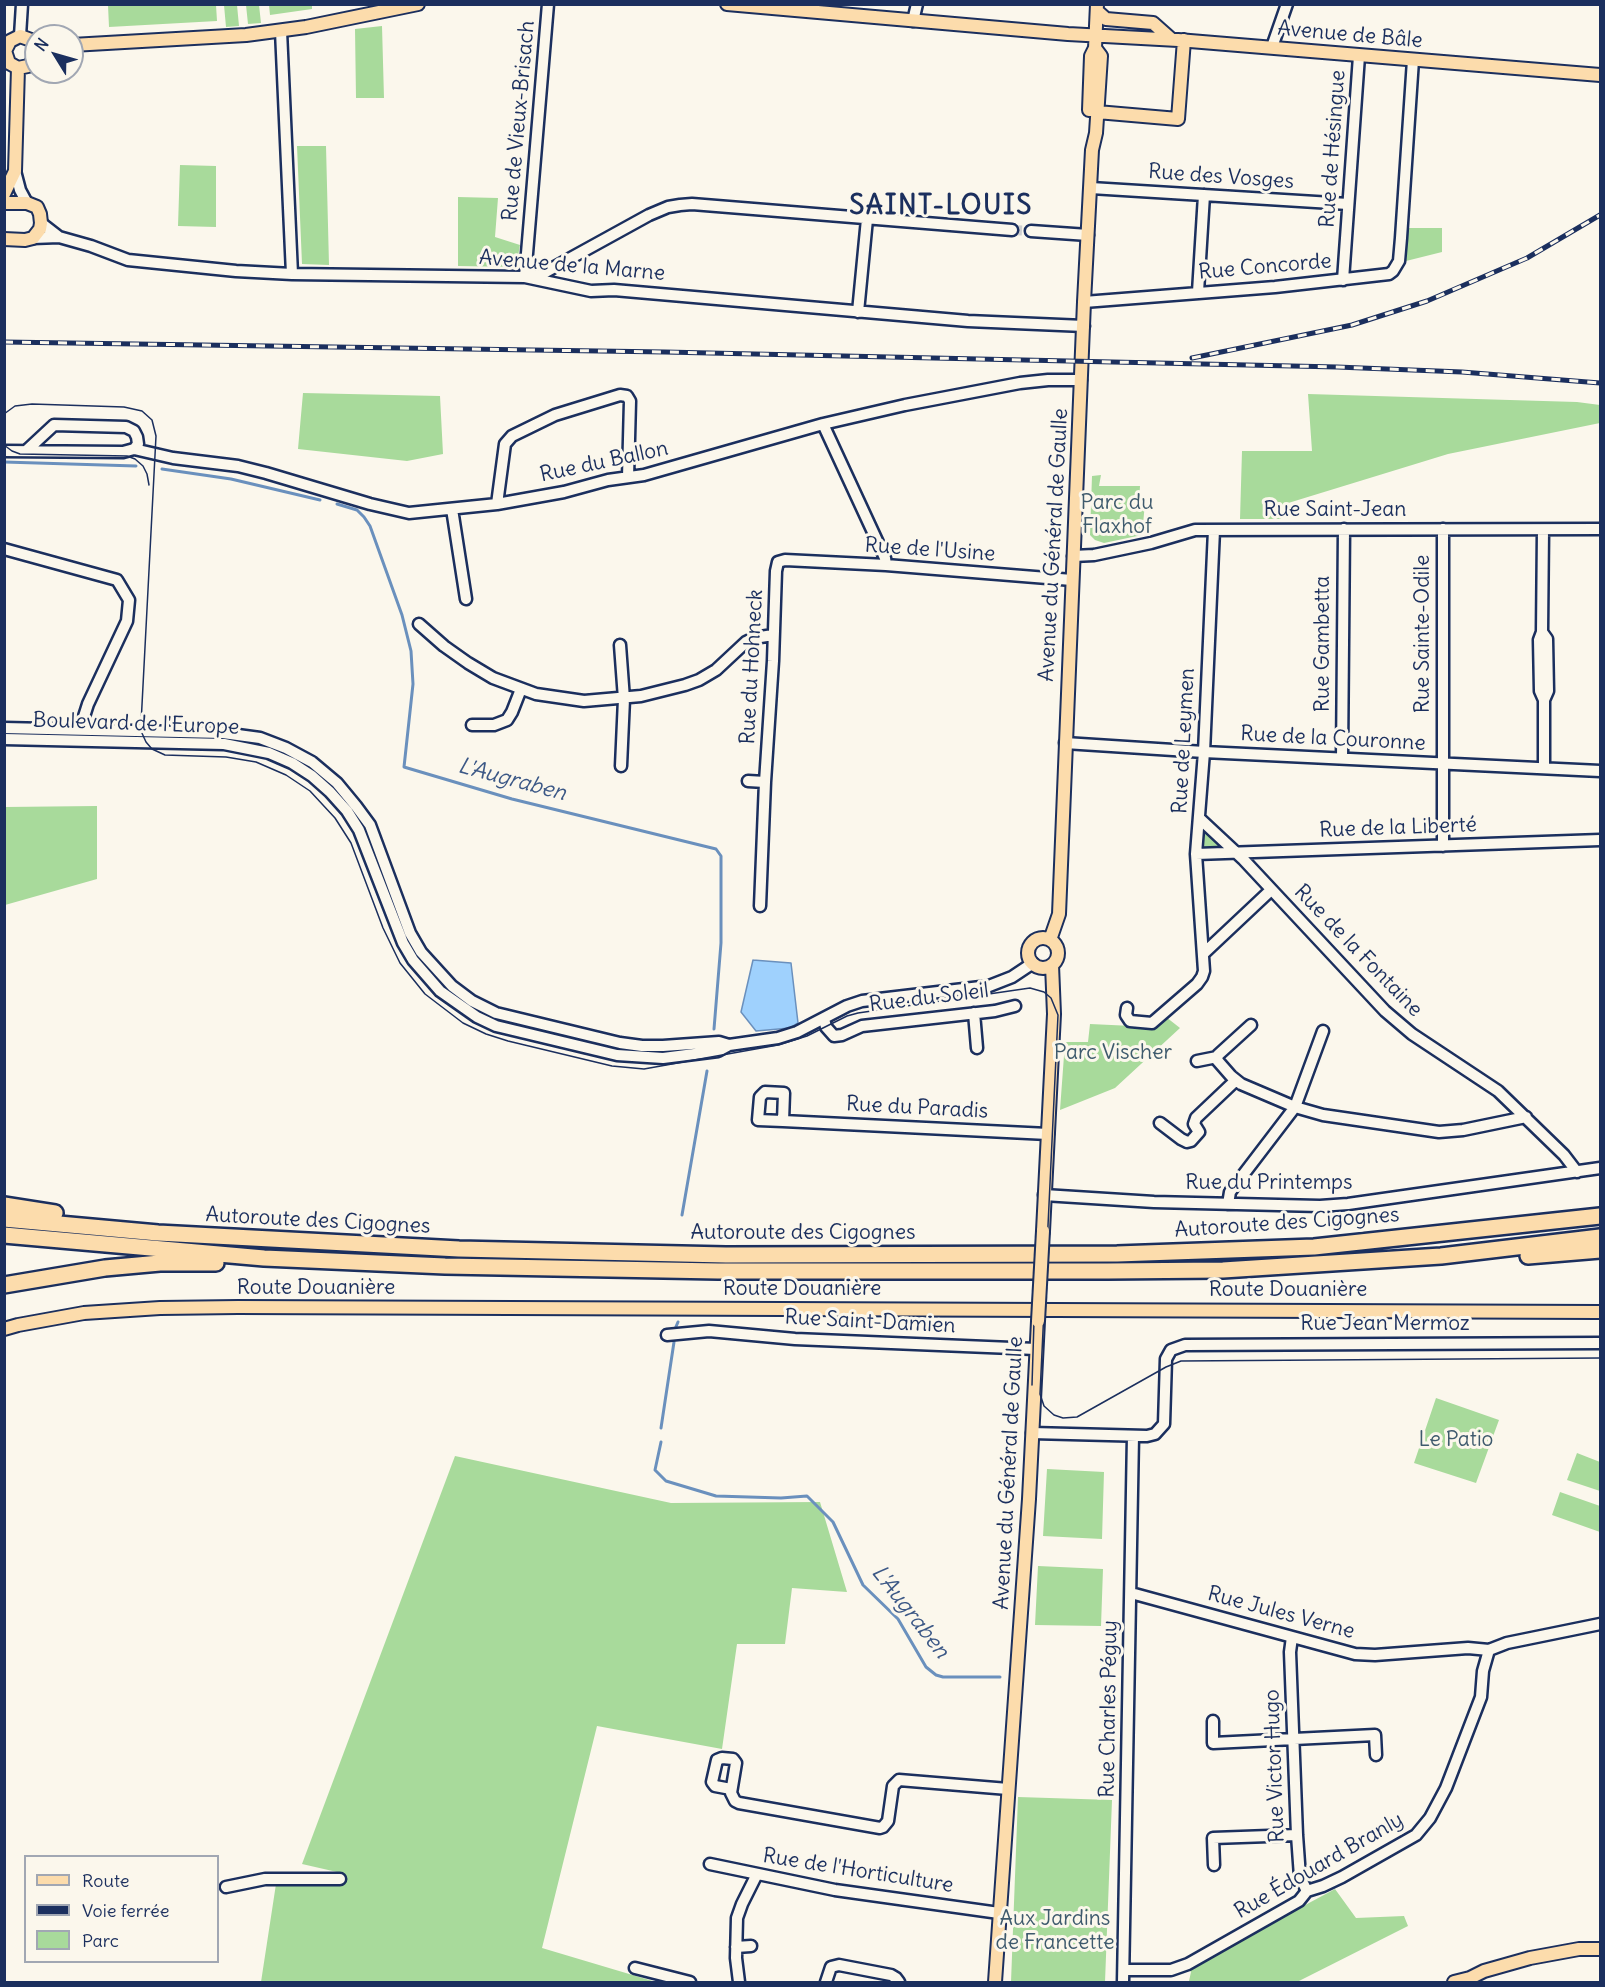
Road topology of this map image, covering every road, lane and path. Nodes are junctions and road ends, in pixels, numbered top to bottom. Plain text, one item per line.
1 (22, 4) edge
2 (548, 4) edge
3 (917, 4) edge
4 (1287, 4) edge
5 (413, 5) edge
6 (735, 5) edge
7 (1097, 8) edge
8 (914, 21) junction
9 (280, 30) junction
10 (1096, 35) junction
11 (20, 36) junction
12 (24, 37) edge
13 (1178, 40) junction
14 (84, 44) edge
15 (1272, 47) junction
16 (1095, 48) junction
17 (5, 51) edge
18 (1359, 56) junction
19 (1413, 64) junction
20 (24, 67) edge
21 (18, 68) junction
22 (1600, 75) edge
23 (1097, 112) junction
24 (1092, 150) junction
25 (15, 171) junction
26 (1090, 188) junction
27 (4, 194) edge
28 (1204, 195) junction
29 (4, 203) edge
30 (27, 203) junction
31 (1348, 204) junction
32 (867, 219) junction
33 (41, 223) junction
34 (1012, 230) tunnel mouth
35 (1031, 231) tunnel mouth
36 (1088, 235) junction
37 (33, 237) junction
38 (59, 237) junction
39 (4, 239) edge
40 (551, 268) junction
41 (292, 274) junction
42 (525, 277) junction
43 (1343, 280) junction
44 (558, 283) junction
45 (1198, 292) junction
46 (1084, 302) junction
47 (858, 312) junction
48 (1084, 326) junction
49 (1081, 380) junction
50 (823, 424) junction
51 (134, 449) junction
52 (4, 451) edge
53 (26, 451) junction
54 (628, 477) junction
55 (497, 504) junction
56 (452, 509) junction
57 (1344, 529) junction
58 (1443, 529) junction
59 (1600, 529) edge
60 (1214, 530) junction
61 (1543, 530) junction
62 (4, 549) edge
63 (1073, 556) junction
64 (785, 560) joint
65 (886, 565) junction
66 (1072, 580) junction
67 (466, 599) dead end
68 (419, 624) dead end
69 (773, 635) junction
70 (620, 645) dead end
71 (521, 689) junction
72 (624, 699) junction
73 (472, 725) dead end
74 (4, 728) edge
75 (80, 729) junction
76 (4, 740) edge
77 (1065, 743) junction
78 (1204, 752) junction
79 (1342, 758) junction
80 (1443, 764) junction
81 (621, 766) dead end
82 (1544, 768) junction
83 (1600, 771) edge
84 (748, 781) dead end
85 (765, 782) junction
86 (1199, 818) junction
87 (1600, 840) edge
88 (1443, 846) junction
89 (1196, 854) junction
90 (1236, 854) junction
91 (1271, 890) junction
92 (760, 906) dead end
93 (1050, 940) junction
94 (1203, 954) junction
95 (1033, 963) junction
96 (1052, 964) junction
97 (1015, 1006) dead end
98 (1127, 1008) dead end
99 (974, 1014) junction
100 (824, 1019) junction
101 (1251, 1025) dead end
102 (1323, 1031) dead end
103 (729, 1045) junction
104 (977, 1048) dead end
105 (1217, 1057) junction
106 (1197, 1061) dead end
107 (1235, 1080) junction
108 (1295, 1107) junction
109 (1526, 1117) junction
110 (783, 1121) dead end
111 (1160, 1123) dead end
112 (1048, 1134) junction
113 (1600, 1168) edge
114 (1576, 1172) junction
115 (1044, 1196) junction
116 (1228, 1204) junction
117 (4, 1205) edge
118 (1600, 1216) edge
119 (4, 1219) edge
120 (158, 1233) junction
121 (4, 1235) edge
122 (1600, 1237) edge
123 (1600, 1250) edge
124 (1441, 1256) junction
125 (264, 1258) junction
126 (4, 1285) edge
127 (1600, 1312) edge
128 (4, 1329) edge
129 (667, 1335) dead end
130 (1600, 1343) edge
131 (1036, 1349) junction
132 (1032, 1433) junction
133 (1133, 1436) junction
134 (1131, 1593) junction
135 (1600, 1624) edge
136 (1292, 1637) junction
137 (1490, 1650) junction
138 (1213, 1721) dead end
139 (1293, 1740) junction
140 (1376, 1755) dead end
141 (731, 1790) dead end
142 (1008, 1790) junction
143 (1297, 1835) junction
144 (710, 1864) dead end
145 (1214, 1865) dead end
146 (757, 1874) junction
147 (340, 1879) dead end
148 (226, 1887) dead end
149 (1307, 1891) junction
150 (999, 1912) junction
151 (751, 1946) dead end
152 (736, 1947) junction
153 (1600, 1949) edge
154 (635, 1968) dead end
155 (1124, 1970) junction
156 (690, 1983) edge
157 (739, 1983) edge
158 (826, 1983) edge
159 (899, 1983) edge
160 (995, 1983) edge
161 (1123, 1983) edge
162 (1454, 1983) edge

1 - 11 street
2 - 42 street, Rue de Vieux-Brisach
3 - 8 street
4 - 15 street
5 - 9 main road
6 - 8 main road, Avenue de Bâle
7 - 10 main road, Avenue du Général de Gaulle
7 - 13 main road
8 - 10 main road, Avenue de Bâle
9 - 14 main road
9 - 41 street
10 - 13 main road, Avenue de Bâle
10 - 16 main road, Avenue du Général de Gaulle
11 - 12 main road
11 - 17 main road
13 - 15 main road, Avenue de Bâle
13 - 23 main road
15 - 18 main road, Avenue de Bâle
16 - 23 main road, Avenue du Général de Gaulle
16 - 24 main road, Avenue du Général de Gaulle
17 - 21 main road
18 - 19 main road, Avenue de Bâle
18 - 31 street, Rue de Hésingue
19 - 22 main road, Avenue de Bâle
19 - 43 street, Rue Concorde
20 - 21 main road
21 - 25 main road
23 - 24 main road, Avenue du Général de Gaulle
24 - 26 main road, Avenue du Général de Gaulle
25 - 27 main road
25 - 30 street
26 - 28 street, Rue des Vosges
26 - 36 main road, Avenue du Général de Gaulle
28 - 31 street, Rue des Vosges
28 - 45 street
29 - 30 main road
30 - 33 main road
31 - 43 street, Rue de Hésingue
32 - 34 street
32 - 40 street
32 - 47 street
33 - 37 main road
33 - 38 street, Avenue de la Marne
35 - 36 street
36 - 46 main road, Avenue du Général de Gaulle
37 - 38 street, Avenue de la Marne
37 - 39 main road
38 - 41 street, Avenue de la Marne
40 - 42 street
40 - 44 street
41 - 42 street, Avenue de la Marne
42 - 44 street, Avenue de la Marne
43 - 45 street, Rue Concorde
44 - 47 street, Avenue de la Marne
45 - 46 street, Rue Concorde
46 - 48 main road, Avenue du Général de Gaulle
47 - 48 street, Avenue de la Marne
48 - 49 main road, Avenue du Général de Gaulle
49 - 50 street, Rue du Ballon
49 - 63 main road, Avenue du Général de Gaulle
50 - 54 street, Rue du Ballon
50 - 65 street
51 - 53 street, Rue du Ballon
51 - 53 street
51 - 56 street, Rue du Ballon
52 - 53 street, Rue du Ballon
54 - 55 street, Rue du Ballon
54 - 55 street
55 - 56 street, Rue du Ballon
56 - 67 street
57 - 58 street, Rue Saint-Jean
57 - 60 street, Rue Saint-Jean
57 - 79 street, Rue Gambetta
58 - 61 street, Rue Saint-Jean
58 - 80 street, Rue Sainte-Odile
59 - 61 street, Rue Saint-Jean
60 - 63 street, Rue Saint-Jean
60 - 78 street, Rue de Leymen
61 - 82 street
62 - 75 street
63 - 66 main road, Avenue du Général de Gaulle
64 - 65 street, Rue de l'Usine
64 - 69 street, Rue du Hohneck
65 - 66 street, Rue de l'Usine
66 - 77 main road, Avenue du Général de Gaulle
68 - 71 street
69 - 72 street
69 - 85 street, Rue du Hohneck
70 - 72 street
71 - 72 street
71 - 73 street
72 - 81 street
74 - 75 street, Boulevard de l'Europe
75 - 103 street, Boulevard de l'Europe
76 - 103 street, Boulevard de l'Europe
77 - 78 street, Rue de la Couronne
77 - 93 main road, Avenue du Général de Gaulle
78 - 79 street, Rue de la Couronne
78 - 86 street, Rue de Leymen
79 - 80 street, Rue de la Couronne
80 - 82 street, Rue de la Couronne
80 - 88 street, Rue Sainte-Odile
82 - 83 street, Rue de la Couronne
84 - 85 street
85 - 92 street, Rue du Hohneck
86 - 89 street, Rue de Leymen
86 - 90 street, Rue de la Fontaine
87 - 88 street, Rue de la Liberté
88 - 90 street, Rue de la Liberté
89 - 90 street, Rue de la Liberté
89 - 94 street, Rue de Leymen
90 - 91 street, Rue de la Fontaine
91 - 94 street
91 - 109 street, Rue de la Fontaine
93 - 95 main road
93 - 96 main road
94 - 98 street, Rue de Leymen
95 - 96 main road
95 - 100 street, Boulevard de l'Europe
96 - 112 main road, Avenue du Général de Gaulle
97 - 99 street, Rue du Soleil
99 - 100 street, Rue du Soleil
99 - 104 street
100 - 103 street, Boulevard de l'Europe
101 - 105 street
102 - 108 street
105 - 106 street
105 - 107 street
107 - 108 street
107 - 111 street
108 - 109 street
108 - 116 street
109 - 114 street, Rue de la Fontaine
110 - 112 street, Rue du Paradis
112 - 115 main road, Avenue du Général de Gaulle
113 - 114 street, Rue du Printemps
114 - 116 street, Rue du Printemps
115 - 116 street, Rue du Printemps
115 - 131 main road, Avenue du Général de Gaulle, bridge
117 - 120 highway
118 - 120 highway, Autoroute des Cigognes
119 - 120 highway, Autoroute des Cigognes
121 - 125 highway, Autoroute des Cigognes
122 - 124 highway, Autoroute des Cigognes
123 - 124 highway
124 - 125 highway, Autoroute des Cigognes
125 - 126 highway
127 - 128 main road, Route Douanière
129 - 131 street, Rue Saint-Damien
130 - 133 street, Rue Jean Mermoz
131 - 132 main road, Avenue du Général de Gaulle
132 - 133 street
132 - 142 main road, Avenue du Général de Gaulle
133 - 134 street, Rue Charles Péguy
134 - 136 street, Rue Jules Verne
134 - 155 street, Rue Charles Péguy
135 - 137 street, Rue Jules Verne
136 - 137 street, Rue Jules Verne
136 - 139 street, Rue Victor Hugo
137 - 149 street, Rue Édouard Branly
138 - 139 street
139 - 140 street
139 - 143 street, Rue Victor Hugo
141 - 142 street
142 - 150 main road, Avenue du Général de Gaulle
143 - 145 street
143 - 149 street, Rue Victor Hugo
144 - 146 street, Rue de l'Horticulture
146 - 150 street, Rue de l'Horticulture
146 - 152 street
147 - 148 street
149 - 155 street, Rue Édouard Branly
150 - 160 main road, Avenue du Général de Gaulle
151 - 152 street
152 - 157 street
153 - 162 main road
154 - 156 street
155 - 161 street, Rue Charles Péguy
158 - 159 street

